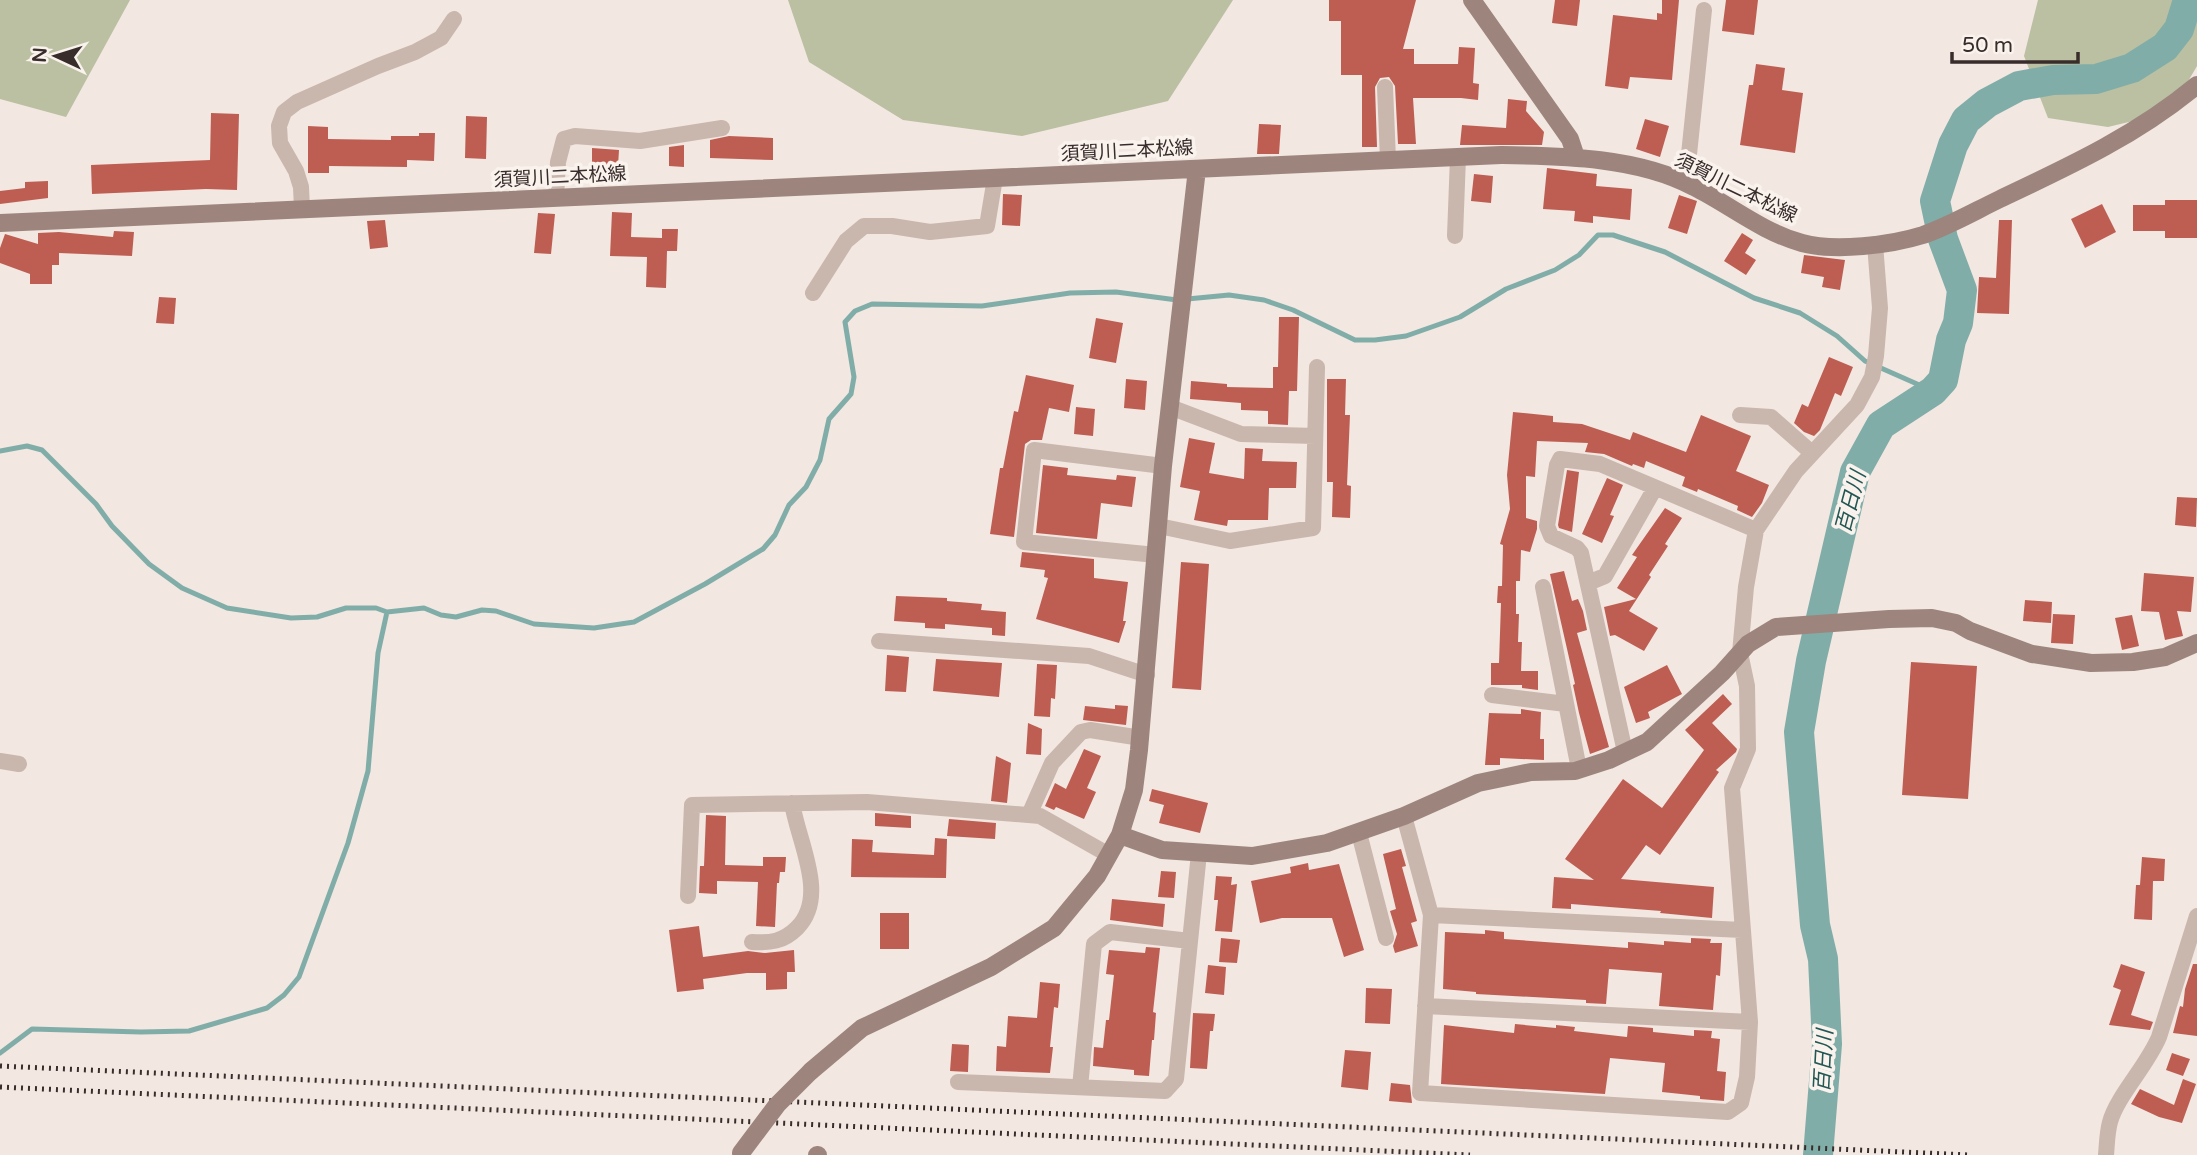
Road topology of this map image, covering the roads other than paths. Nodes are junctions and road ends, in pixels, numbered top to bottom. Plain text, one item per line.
1 (1472, 0) edge
2 (1704, 10) dead end
3 (454, 19) dead end
4 (2197, 85) edge
5 (1385, 87) dead end
6 (722, 128) dead end
7 (1576, 156) junction
8 (1458, 157) junction
9 (1388, 160) junction
10 (1198, 169) junction
11 (995, 178) junction
12 (1686, 183) junction
13 (556, 198) junction
14 (302, 209) junction
15 (0, 223) edge
16 (1455, 236) dead end
17 (1874, 244) junction
18 (813, 293) dead end
19 (1317, 368) dead end
20 (1170, 407) junction
21 (1740, 415) dead end
22 (1315, 436) junction
23 (1812, 453) junction
24 (1163, 466) junction
25 (1655, 488) junction
26 (1159, 526) junction
27 (1756, 530) junction
28 (1156, 555) junction
29 (1588, 583) junction
30 (1543, 587) dead end
31 (880, 641) dead end
32 (2197, 643) edge
33 (1740, 653) junction
34 (1147, 675) junction
35 (1492, 695) dead end
36 (1566, 704) junction
37 (1140, 738) junction
38 (1625, 752) junction
39 (0, 761) edge
40 (19, 764) dead end
41 (1579, 769) junction
42 (792, 803) junction
43 (1029, 815) junction
44 (1404, 816) junction
45 (1359, 833) junction
46 (1120, 835) junction
47 (1199, 853) junction
48 (1109, 855) junction
49 (688, 896) dead end
50 (1431, 915) junction
51 (2197, 916) edge
52 (1742, 930) junction
53 (1386, 938) dead end
54 (1190, 941) junction
55 (752, 942) dead end
56 (1425, 1006) junction
57 (1750, 1022) junction
58 (958, 1082) dead end
59 (1080, 1087) junction
60 (741, 1154) edge
61 (2106, 1155) edge

1 - 7 street
2 - 12 street
3 - 14 street
4 - 17 street, 須賀川二本松線
5 - 9 street
6 - 13 street
7 - 8 street, 須賀川二本松線
7 - 12 street, 須賀川二本松線
8 - 9 street, 須賀川二本松線
8 - 16 street
9 - 10 street, 須賀川二本松線
10 - 11 street, 須賀川二本松線
10 - 20 street
11 - 13 street, 須賀川二本松線
11 - 18 street
12 - 17 street, 須賀川二本松線
13 - 14 street, 須賀川二本松線
14 - 15 street, 須賀川二本松線
17 - 23 street
19 - 22 street
20 - 22 street
20 - 24 street
21 - 23 street
22 - 26 street
23 - 27 street
24 - 26 street
24 - 28 street
25 - 27 street
25 - 29 street
25 - 29 street
26 - 28 street
27 - 33 street
28 - 34 street
29 - 38 street
30 - 36 street
31 - 34 street
32 - 33 street
33 - 38 street
33 - 52 street
34 - 37 street
35 - 36 street
36 - 41 street
37 - 43 street
37 - 46 street
38 - 41 street
39 - 40 street
41 - 44 street
42 - 43 street
42 - 49 street
42 - 55 street
43 - 48 street
44 - 45 street
44 - 50 street
45 - 47 street
45 - 53 street
46 - 47 street
46 - 48 street
47 - 54 street
48 - 60 street, bridge
50 - 52 street
50 - 56 street
51 - 61 street
52 - 57 street
54 - 59 street
54 - 59 street
56 - 57 street
56 - 57 street
58 - 59 street

